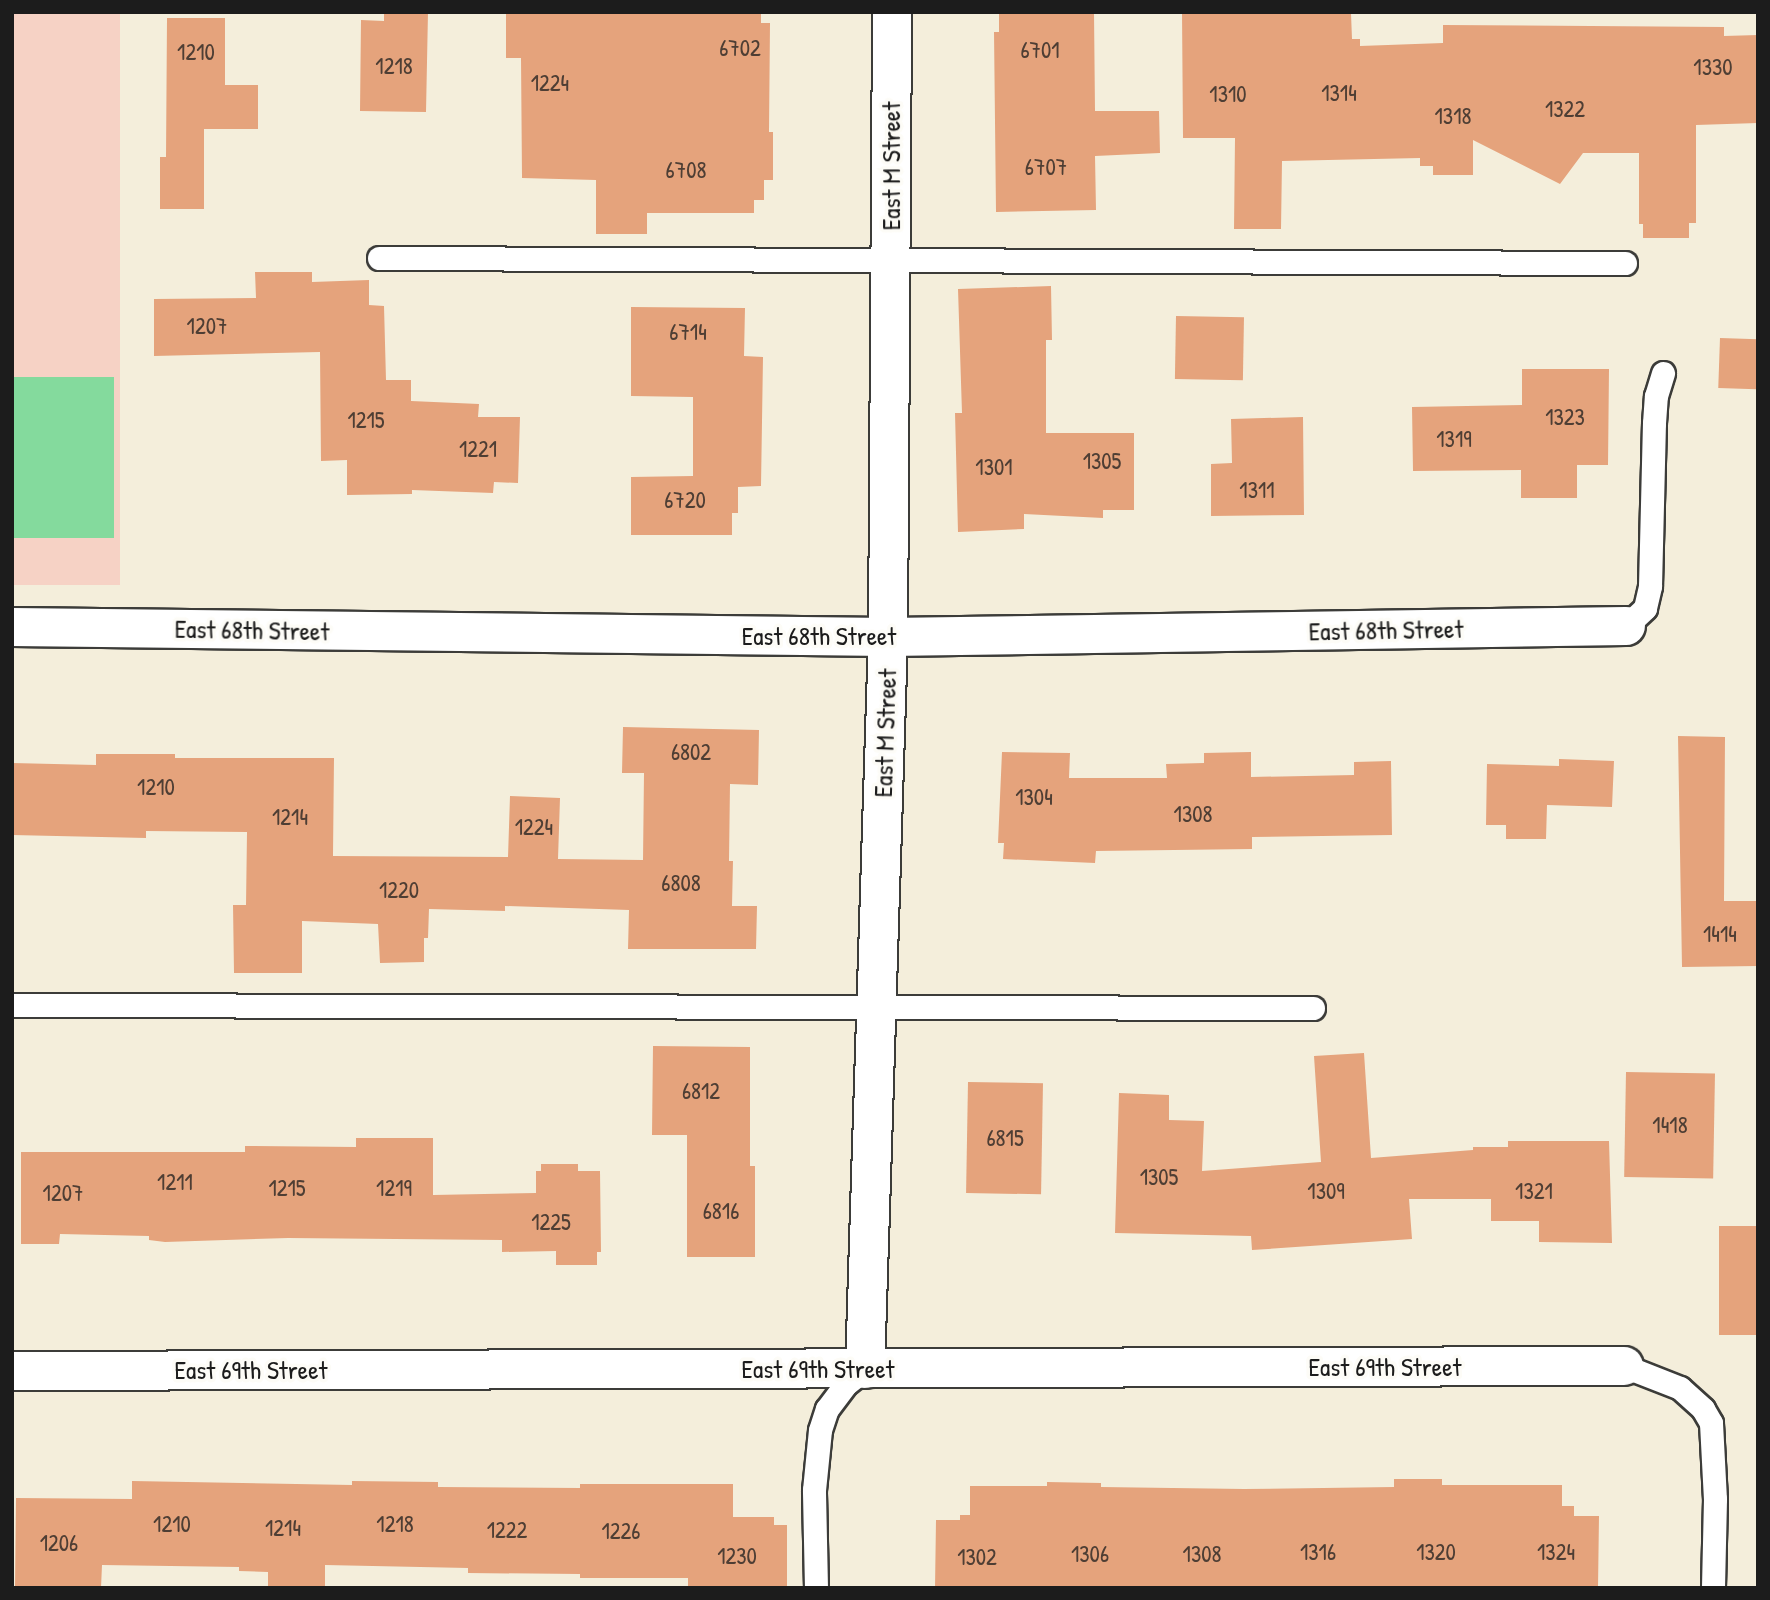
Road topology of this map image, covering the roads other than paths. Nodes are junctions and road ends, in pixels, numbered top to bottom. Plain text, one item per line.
1 (892, 12) edge
2 (379, 258) dead end
3 (891, 260) junction
4 (1625, 263) dead end
5 (1663, 373) dead end
6 (1626, 626) joint
7 (12, 627) edge
8 (888, 637) junction
9 (12, 1004) edge
10 (876, 1007) junction
11 (1313, 1008) dead end
12 (1624, 1366) joint
13 (865, 1369) junction
14 (12, 1371) edge
15 (816, 1588) edge
16 (1713, 1588) edge

1 - 3 street, East M Street
2 - 3 lane
3 - 4 lane
3 - 8 street, East M Street
5 - 6 lane
6 - 8 street, East 68th Street
7 - 8 street, East 68th Street
8 - 10 street, East M Street
9 - 10 lane
10 - 11 lane
10 - 13 street, East M Street
12 - 13 street, East 69th Street
12 - 16 lane
13 - 14 street, East 69th Street
13 - 15 lane

